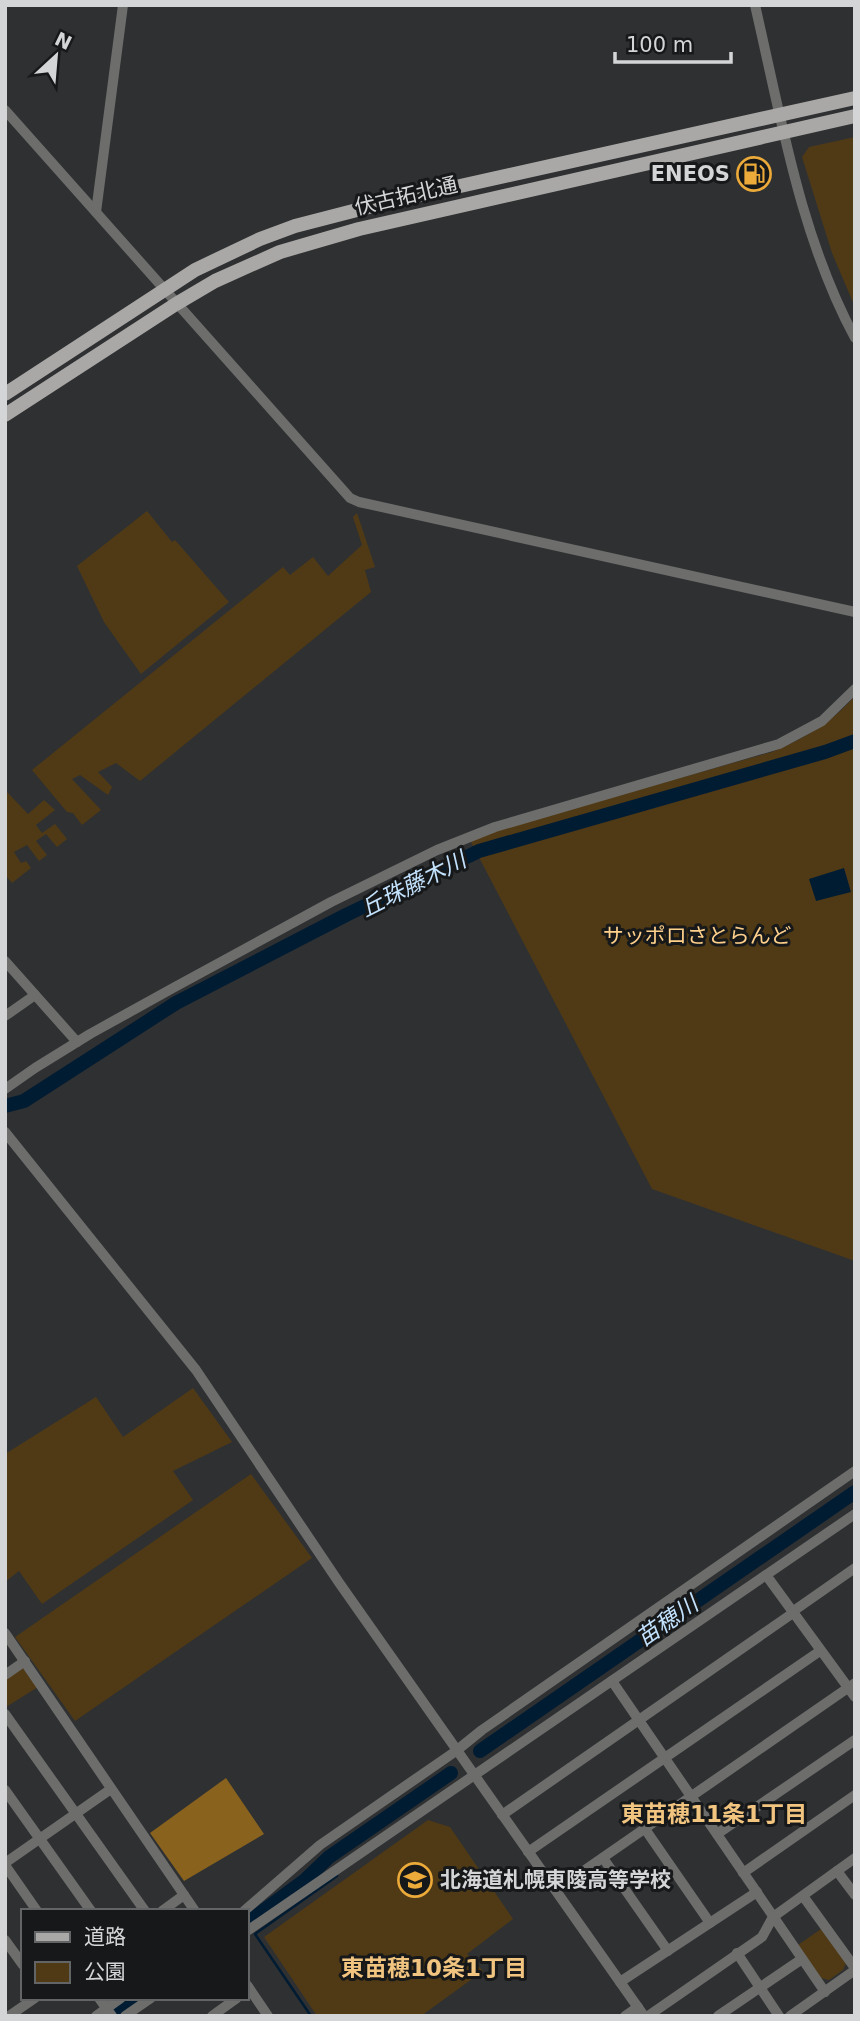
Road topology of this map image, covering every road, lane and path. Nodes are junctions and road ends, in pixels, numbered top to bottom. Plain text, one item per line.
1 (122, 5) edge
2 (755, 5) edge
3 (855, 98) edge
4 (5, 110) edge
5 (780, 116) junction
6 (855, 116) edge
7 (784, 132) junction
8 (96, 212) junction
9 (164, 289) junction
10 (176, 303) junction
11 (855, 338) edge
12 (5, 394) edge
13 (5, 415) edge
14 (855, 612) edge
15 (855, 689) edge
16 (5, 961) edge
17 (35, 995) junction
18 (5, 1016) edge
19 (77, 1042) junction
20 (5, 1089) edge
21 (5, 1132) edge
22 (855, 1471) edge
23 (851, 1516) edge
24 (855, 1531) edge
25 (855, 1568) edge
26 (766, 1575) junction
27 (793, 1613) junction
28 (5, 1633) edge
29 (820, 1651) junction
30 (25, 1661) junction
31 (5, 1675) edge
32 (612, 1681) junction
33 (852, 1689) edge
34 (5, 1714) edge
35 (639, 1720) junction
36 (855, 1740) edge
37 (456, 1751) junction
38 (666, 1759) junction
39 (473, 1774) junction
40 (111, 1789) junction
41 (5, 1790) edge
42 (855, 1795) edge
43 (691, 1797) junction
44 (76, 1814) junction
45 (502, 1815) junction
46 (645, 1829) junction
47 (717, 1834) junction
48 (40, 1839) junction
49 (528, 1852) junction
50 (603, 1858) junction
51 (855, 1858) edge
52 (5, 1864) edge
53 (837, 1871) junction
54 (743, 1872) junction
55 (556, 1889) junction
56 (757, 1892) junction
57 (184, 1895) junction
58 (855, 1895) edge
59 (803, 1896) junction
60 (36, 1909) edge
61 (90, 1909) edge
62 (144, 1909) edge
63 (165, 1909) edge
64 (194, 1909) edge
65 (246, 1909) edge
66 (773, 1917) junction
67 (710, 1923) junction
68 (248, 1930) edge
69 (5, 1940) edge
70 (668, 1951) junction
71 (737, 1953) junction
72 (16, 1954) junction
73 (802, 1959) junction
74 (5, 1962) edge
75 (21, 1962) edge
76 (855, 1969) edge
77 (620, 1982) junction
78 (760, 1986) junction
79 (248, 1989) edge
80 (825, 1992) junction
81 (32, 2000) edge
82 (148, 2000) edge
83 (235, 2000) edge
84 (109, 2012) edge
85 (643, 2013) edge
86 (216, 2015) edge
87 (9, 2016) edge
88 (96, 2016) edge
89 (125, 2016) edge
90 (268, 2016) edge
91 (625, 2016) edge
92 (718, 2016) edge
93 (779, 2016) edge
94 (790, 2016) edge

1 - 8 street
2 - 5 street
3 - 5 main road, 伏古拓北通
4 - 8 street
5 - 7 street
5 - 9 main road, 伏古拓北通
6 - 7 main road, 伏古拓北通
7 - 10 main road, 伏古拓北通
7 - 11 street
8 - 9 street
9 - 10 street
9 - 12 main road, 伏古拓北通
10 - 13 main road, 伏古拓北通
10 - 14 street
15 - 19 street
16 - 17 street
17 - 18 street
17 - 19 street
19 - 20 street
21 - 37 street
22 - 37 street
23 - 24 street
23 - 26 street
25 - 27 street
26 - 27 street
26 - 32 street
27 - 29 street
27 - 35 street
28 - 30 street
29 - 33 street
29 - 38 street
30 - 31 street
30 - 40 street
32 - 35 street
32 - 39 street
33 - 43 street
34 - 44 street
35 - 38 street
35 - 45 street
36 - 47 street
37 - 39 street
37 - 65 street
38 - 43 street
38 - 49 street
39 - 45 street
39 - 68 street
40 - 44 street
40 - 57 street
41 - 48 street
42 - 54 street
43 - 46 street
43 - 47 street
44 - 48 street
44 - 62 street
45 - 49 street
46 - 50 street
46 - 67 street
47 - 54 street
48 - 52 street
48 - 61 street
49 - 55 street
50 - 55 street
50 - 70 street
51 - 53 street
52 - 60 street
53 - 58 street
53 - 59 street
54 - 56 street
55 - 77 street
56 - 66 street
56 - 67 street
57 - 63 street
57 - 64 street
59 - 66 street
59 - 76 street
66 - 71 street
66 - 73 street
67 - 70 street
69 - 72 street
70 - 77 street
71 - 78 street
71 - 85 street
72 - 74 street
72 - 75 street
73 - 78 street
73 - 80 street
76 - 80 street
77 - 85 street
78 - 92 street
78 - 93 street
79 - 90 street
80 - 94 street
81 - 87 street
82 - 89 street
83 - 86 street
84 - 88 street
85 - 91 street

